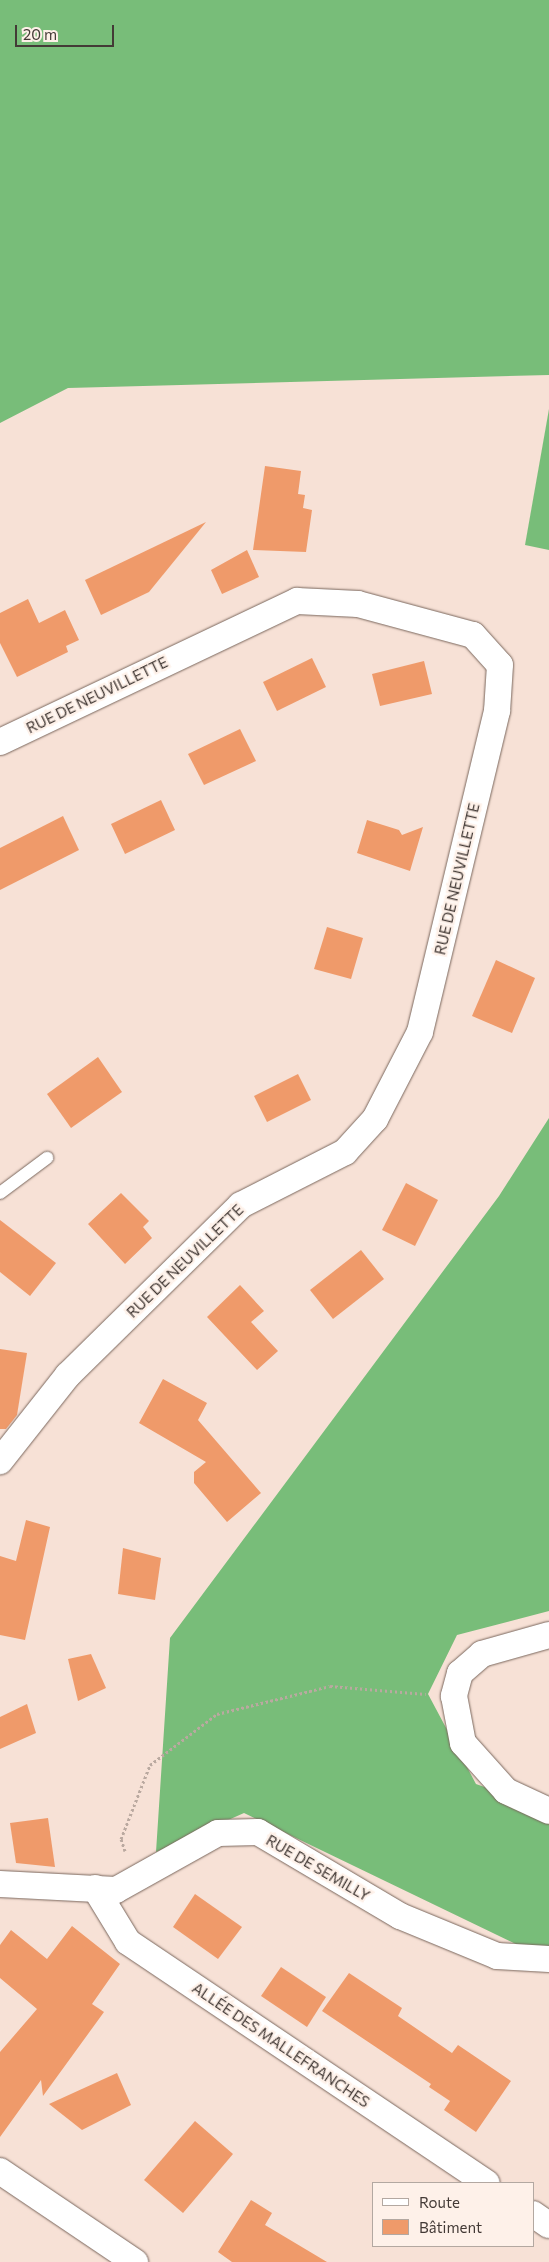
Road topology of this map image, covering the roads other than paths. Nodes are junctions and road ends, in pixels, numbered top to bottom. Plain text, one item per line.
1 (0, 742) edge
2 (47, 1158) dead end
3 (0, 1193) edge
4 (0, 1460) edge
5 (549, 1635) edge
6 (549, 1811) edge
7 (0, 1884) edge
8 (95, 1888) junction
9 (549, 1959) edge
10 (0, 2171) edge
11 (486, 2182) edge
12 (534, 2215) edge
13 (549, 2225) edge
14 (135, 2262) edge

1 - 4 street, RUE DE NEUVILLETTE
2 - 3 lane
5 - 6 street
7 - 8 street, RUE DE SEMILLY
8 - 9 street, RUE DE SEMILLY
8 - 11 street, ALLÉE DES MALLEFRANCHES
10 - 14 street
12 - 13 street

